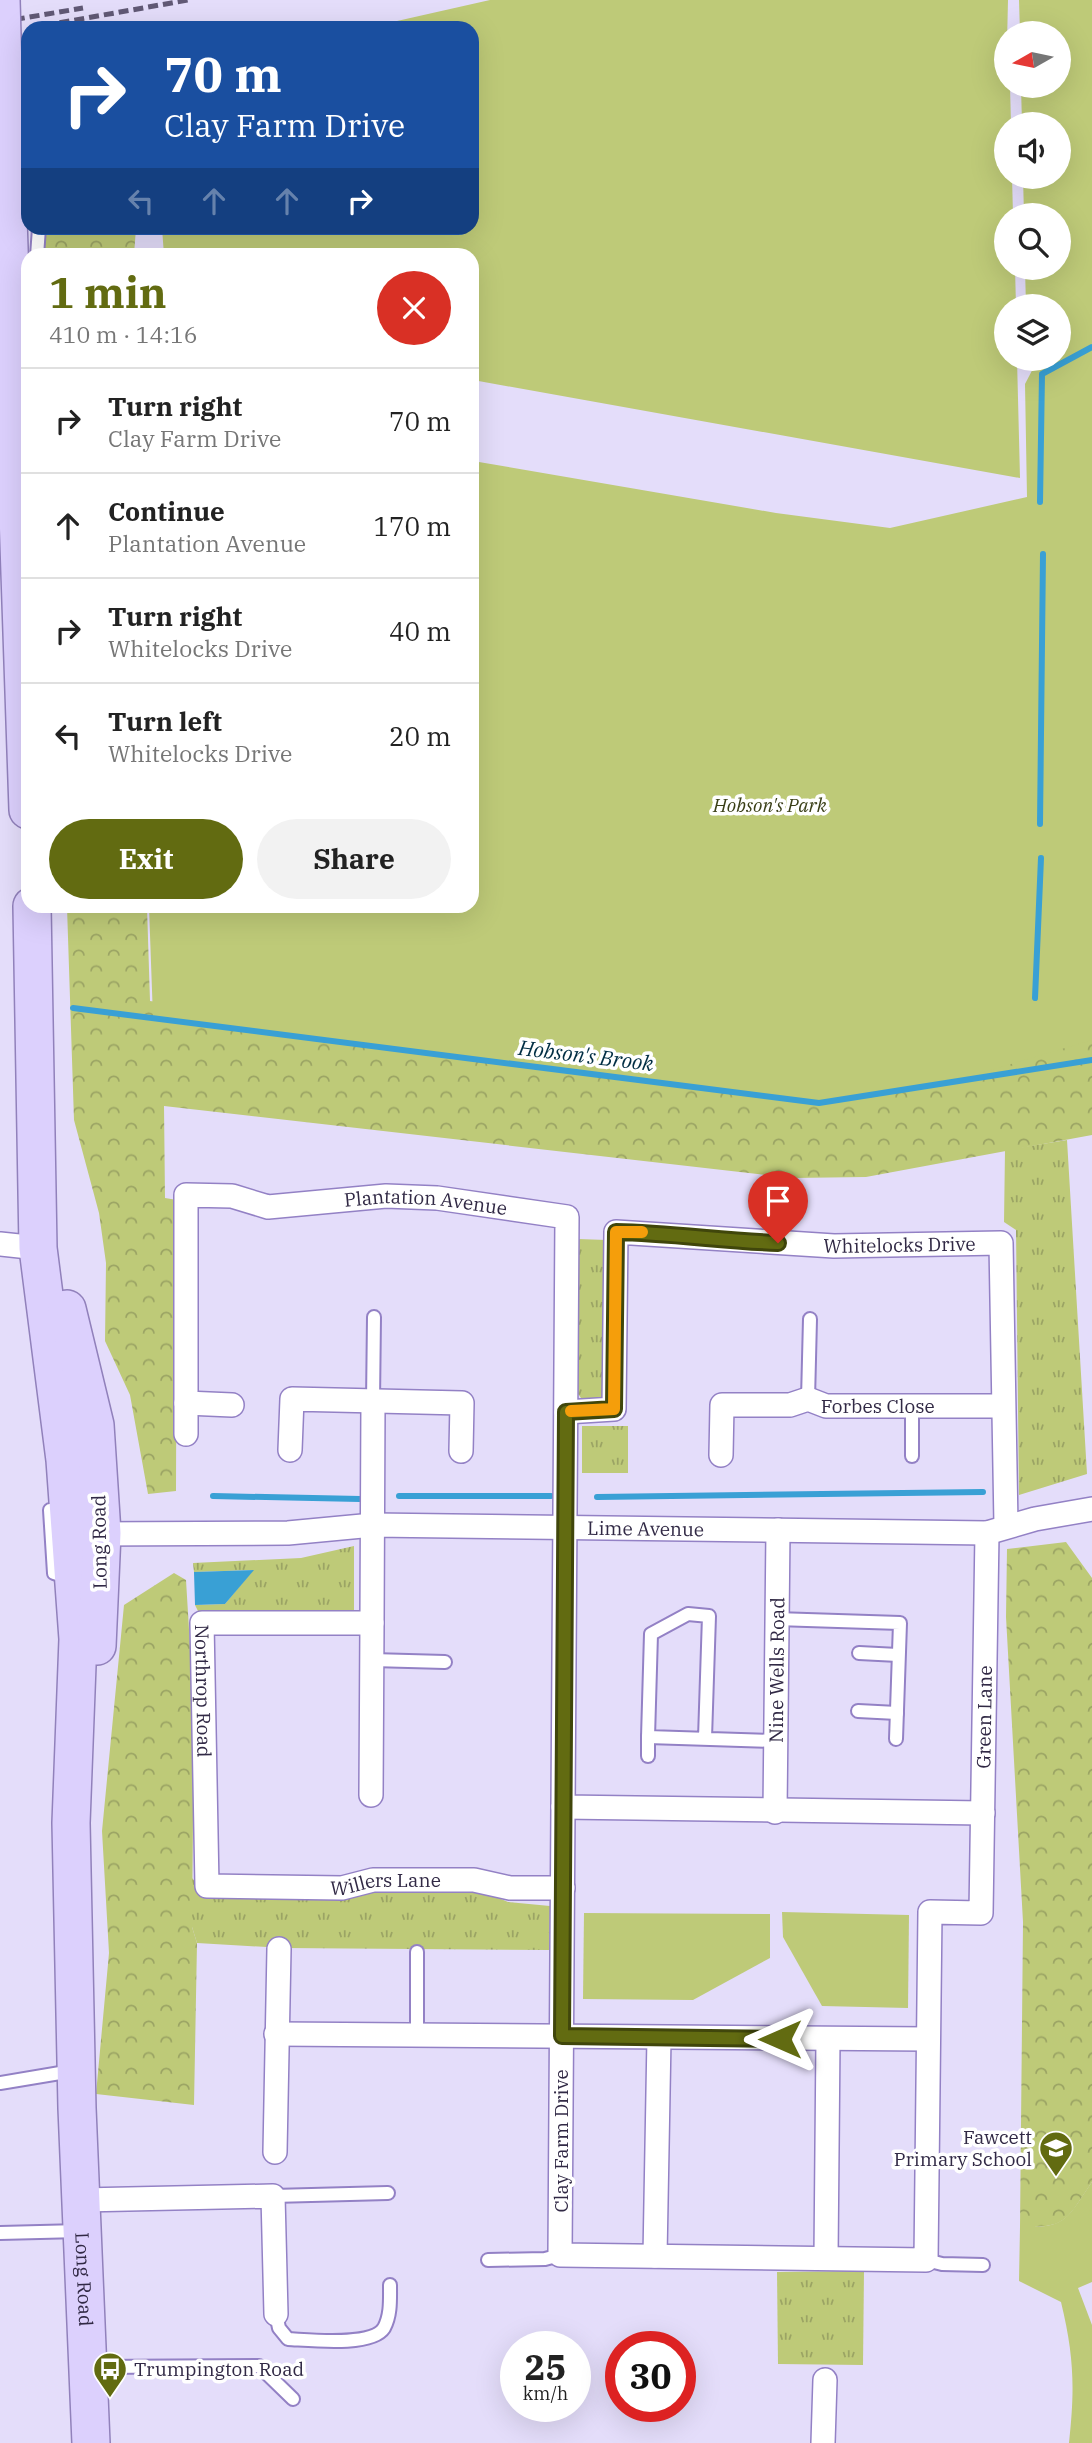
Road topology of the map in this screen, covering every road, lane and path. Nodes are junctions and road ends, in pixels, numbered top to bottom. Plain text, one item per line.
1 (1, 0) edge
2 (17, 309) edge
3 (21, 608) edge
4 (32, 913) edge
5 (34, 1033) junction
6 (0, 1244) edge
7 (38, 1248) junction
8 (374, 1317) dead end
9 (810, 1319) dead end
10 (808, 1399) junction
11 (373, 1401) junction
12 (186, 1403) junction
13 (232, 1405) dead end
14 (912, 1406) junction
15 (1003, 1406) junction
16 (566, 1412) junction
17 (69, 1420) junction
18 (186, 1434) dead end
19 (290, 1450) dead end
20 (461, 1451) dead end
21 (721, 1455) dead end
22 (912, 1456) dead end
23 (50, 1496) dead end
24 (1092, 1509) edge
25 (373, 1525) junction
26 (565, 1527) junction
27 (997, 1529) junction
28 (778, 1530) junction
29 (86, 1535) junction
30 (74, 1580) junction
31 (776, 1619) junction
32 (372, 1623) junction
33 (859, 1653) dead end
34 (898, 1655) junction
35 (372, 1660) junction
36 (444, 1662) dead end
37 (858, 1711) dead end
38 (897, 1713) junction
39 (648, 1737) junction
40 (705, 1738) junction
41 (896, 1739) dead end
42 (775, 1741) junction
43 (648, 1756) dead end
44 (371, 1795) dead end
45 (563, 1807) junction
46 (775, 1812) junction
47 (983, 1813) junction
48 (206, 1886) joint
49 (563, 1888) junction
50 (279, 1949) dead end
51 (416, 1952) dead end
52 (276, 2034) junction
53 (417, 2034) junction
54 (562, 2036) junction
55 (659, 2038) junction
56 (828, 2039) junction
57 (928, 2039) junction
58 (76, 2063) junction
59 (0, 2083) edge
60 (275, 2152) dead end
61 (388, 2193) dead end
62 (273, 2196) junction
63 (83, 2215) junction
64 (0, 2233) edge
65 (560, 2255) junction
66 (655, 2256) junction
67 (826, 2257) junction
68 (488, 2260) dead end
69 (926, 2260) junction
70 (983, 2265) dead end
71 (390, 2286) dead end
72 (276, 2314) joint
73 (88, 2367) junction
74 (825, 2380) dead end
75 (293, 2399) dead end
76 (91, 2443) edge
77 (823, 2443) edge

1 - 2 main road, bridge
2 - 3 main road
4 - 5 main road, Long Road
5 - 7 main road, Long Road
5 - 17 main road, Long Road
6 - 7 street
7 - 17 main road, Long Road
8 - 11 lane
9 - 10 lane
10 - 14 street, Forbes Close
10 - 21 street, Forbes Close
11 - 19 street
11 - 20 street
11 - 25 street
12 - 13 street
12 - 16 street, Plantation Avenue
12 - 18 street, Plantation Avenue
14 - 15 street, Forbes Close
14 - 22 lane
15 - 16 street, Whitelocks Drive
15 - 27 street, Whitelocks Drive
16 - 26 street, Plantation Avenue
17 - 29 main road, Long Road
23 - 30 lane
24 - 27 street, Lime Avenue
25 - 26 street, Lime Avenue
25 - 29 street, Lime Avenue
25 - 32 street
26 - 28 street, Lime Avenue
26 - 45 street, Clay Farm Drive
27 - 28 street, Lime Avenue
27 - 47 street, Green Lane
28 - 31 street, Nine Wells Road
29 - 30 main road, Long Road
29 - 58 main road, Long Road
30 - 58 main road, Long Road
31 - 34 lane
31 - 42 street, Nine Wells Road
32 - 35 street
32 - 48 street, Northrop Road
33 - 34 lane
34 - 38 lane
35 - 36 lane
35 - 44 street
37 - 38 lane
38 - 41 lane
39 - 40 lane
39 - 40 lane
39 - 43 lane
40 - 42 lane
42 - 46 street, Nine Wells Road
45 - 46 street
45 - 49 street, Clay Farm Drive
46 - 47 street
47 - 57 street, Green Lane
48 - 49 street, Willers Lane
49 - 54 street, Clay Farm Drive
50 - 52 street
51 - 53 lane
52 - 53 street
52 - 60 street
53 - 54 street
54 - 55 street
54 - 65 street, Clay Farm Drive
55 - 56 street
55 - 66 street
56 - 57 street
56 - 67 street
57 - 69 street
58 - 59 lane
58 - 63 main road, Long Road
61 - 62 lane
62 - 63 street
62 - 72 street
63 - 64 lane
63 - 73 main road, Long Road
65 - 66 street
65 - 68 lane
66 - 67 street
67 - 69 street
69 - 70 lane
71 - 72 lane
73 - 75 lane
73 - 76 main road, Long Road
74 - 77 street

